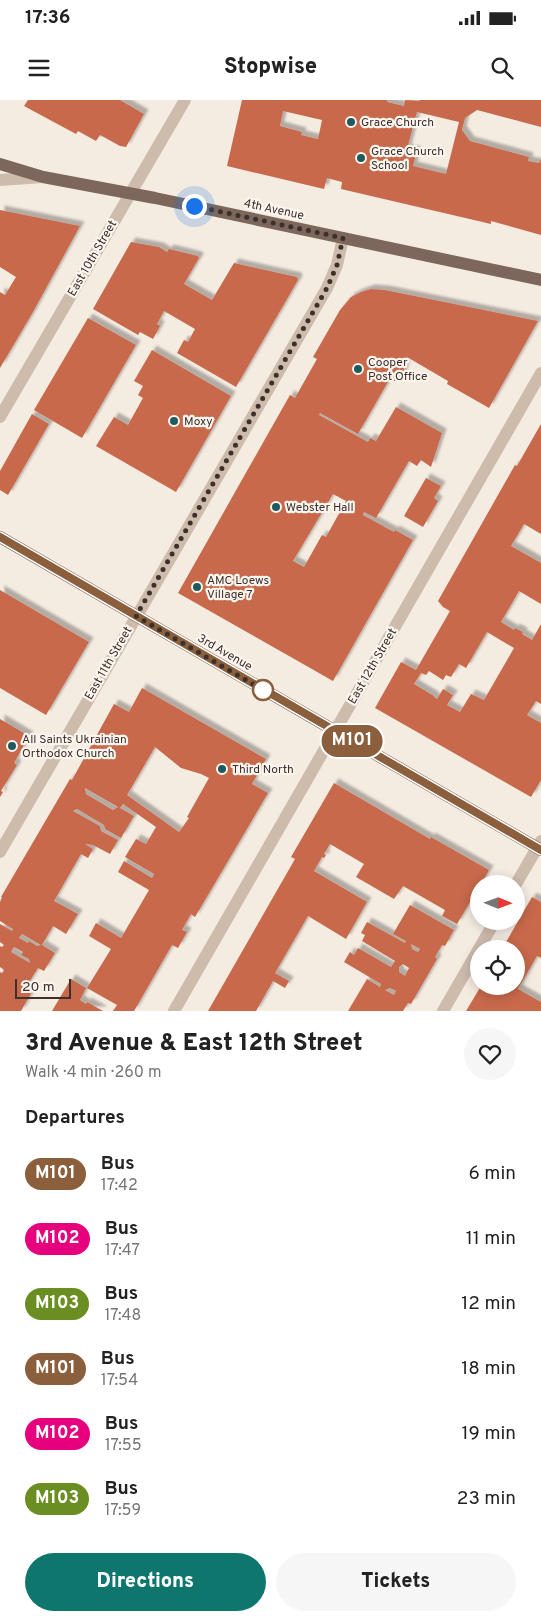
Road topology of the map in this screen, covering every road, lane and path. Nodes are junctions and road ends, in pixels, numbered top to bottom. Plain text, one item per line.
1 (185, 100) edge
2 (0, 164) edge
3 (43, 177) junction
4 (0, 180) edge
5 (130, 194) junction
6 (343, 238) junction
7 (541, 280) edge
8 (541, 373) edge
9 (0, 417) edge
10 (0, 538) edge
11 (136, 616) junction
12 (334, 731) junction
13 (540, 846) edge
14 (0, 852) edge
15 (522, 875) edge
16 (489, 930) edge
17 (174, 1011) edge
18 (443, 1011) edge

1 - 5 street, East 10th Street
2 - 3 main road
3 - 4 street, 4th Avenue
3 - 5 main road, 4th Avenue
5 - 6 main road, 4th Avenue
5 - 9 street, East 10th Street
6 - 7 main road, 4th Avenue
6 - 11 street, East 11th Street
8 - 12 street, East 12th Street
10 - 11 main road, 3rd Avenue
11 - 12 main road, 3rd Avenue
11 - 14 street, East 11th Street
12 - 13 main road, 3rd Avenue
12 - 17 street, East 12th Street
13 - 15 street
16 - 18 street

